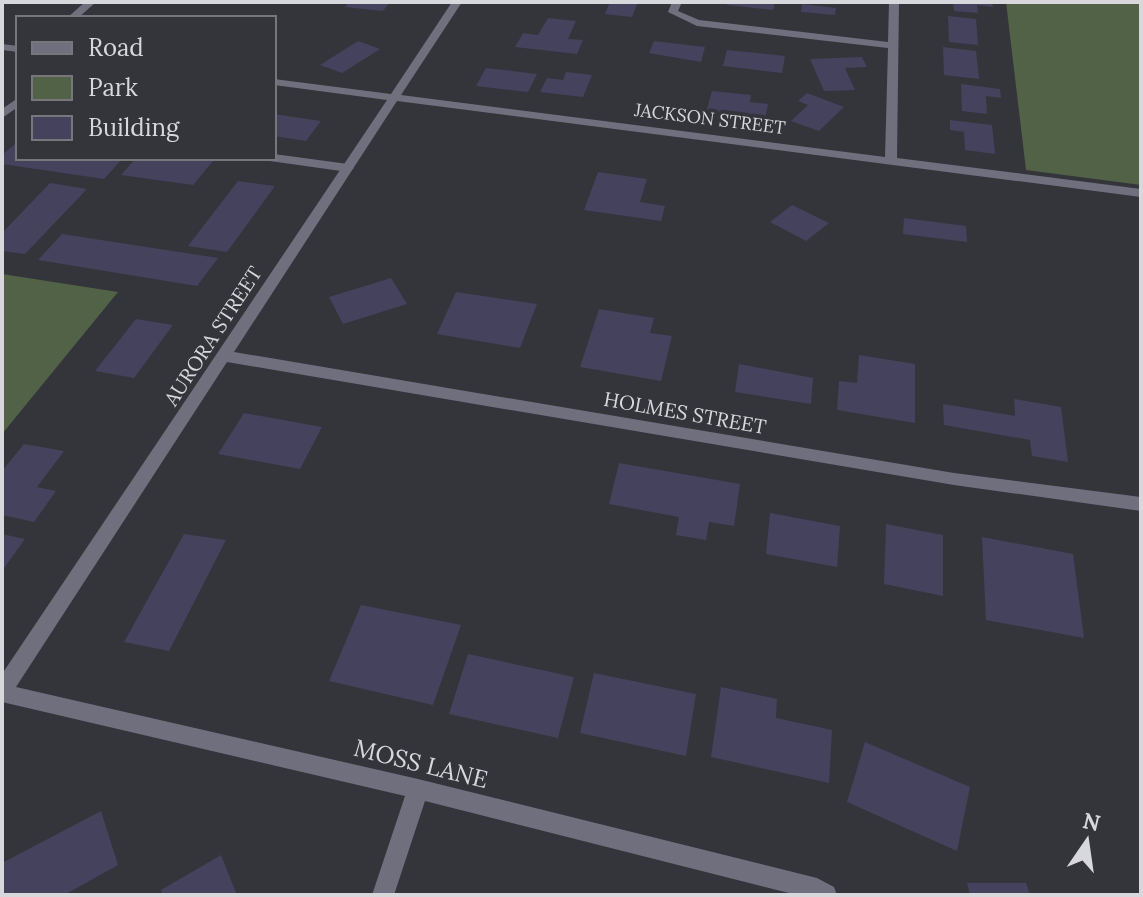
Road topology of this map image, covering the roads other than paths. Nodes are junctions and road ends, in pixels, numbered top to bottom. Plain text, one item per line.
1 (91, 2) edge
2 (457, 2) edge
3 (677, 2) edge
4 (894, 2) edge
5 (74, 16) edge
6 (894, 46) junction
7 (276, 82) edge
8 (394, 98) junction
9 (276, 158) edge
10 (891, 161) junction
11 (348, 168) junction
12 (1141, 193) edge
13 (224, 356) junction
14 (1141, 504) edge
15 (2, 692) edge
16 (418, 789) junction
17 (383, 895) edge
18 (826, 895) edge

1 - 5 street
2 - 8 street, AURORA STREET
3 - 6 street
4 - 6 street
6 - 10 street
7 - 8 street, JACKSON STREET
8 - 10 street, JACKSON STREET
8 - 11 street, AURORA STREET
9 - 11 street
10 - 12 street, JACKSON STREET
11 - 13 street, AURORA STREET
13 - 14 street, HOLMES STREET
13 - 15 street, AURORA STREET
15 - 16 street, MOSS LANE
16 - 17 street
16 - 18 street, MOSS LANE

